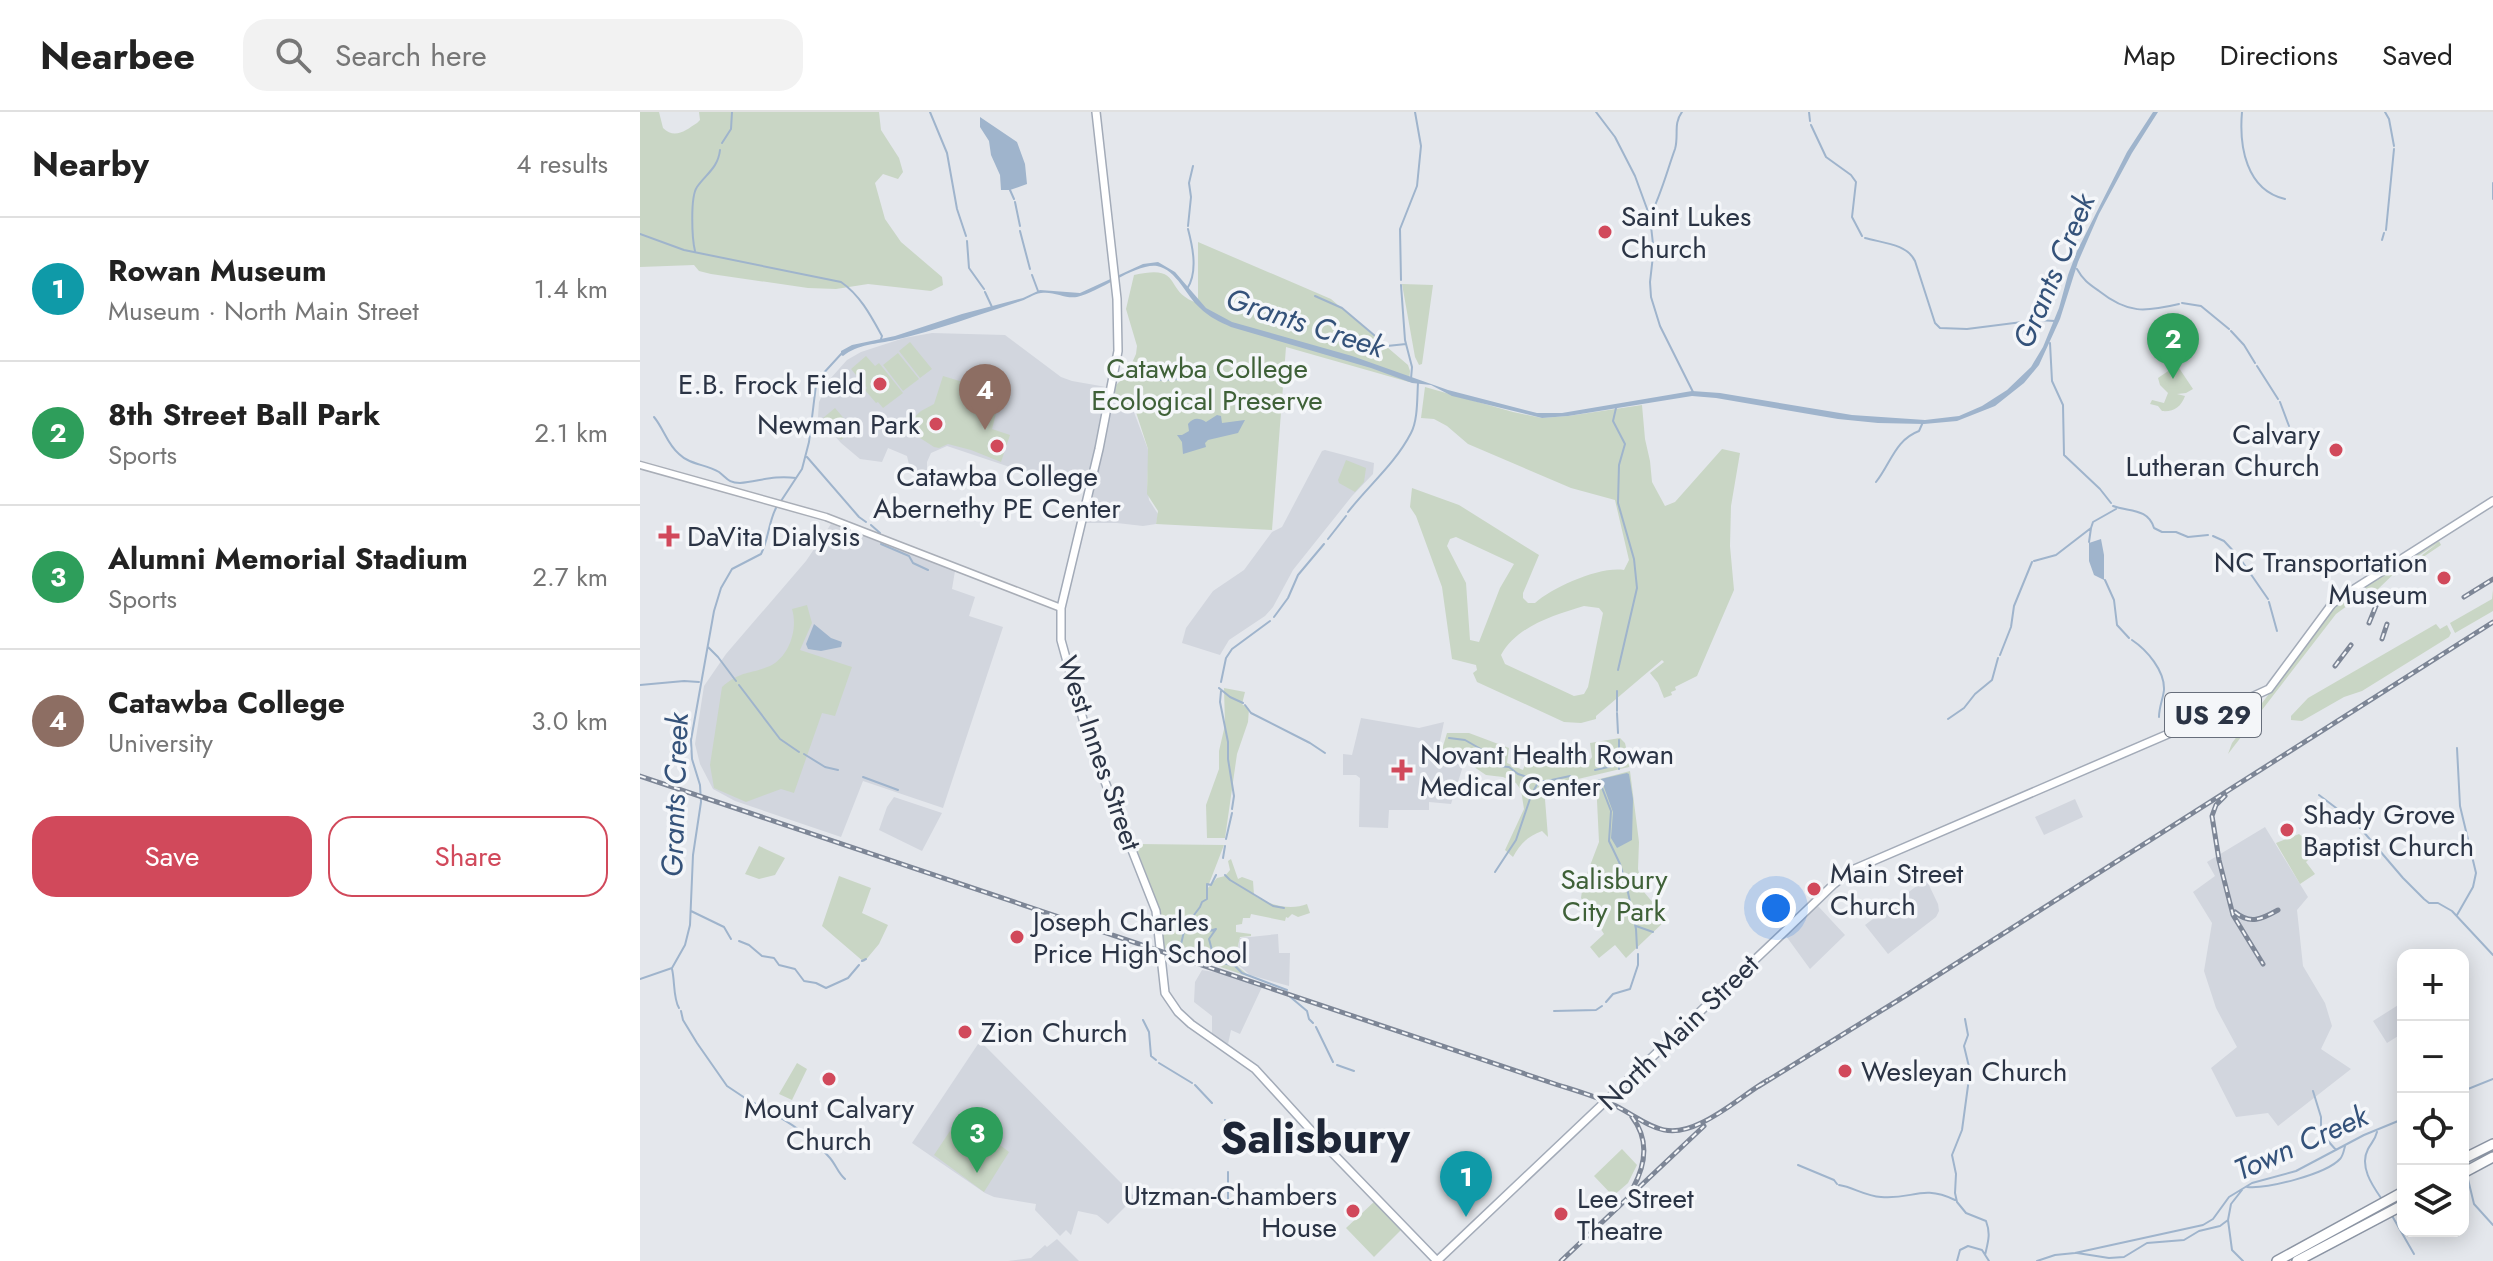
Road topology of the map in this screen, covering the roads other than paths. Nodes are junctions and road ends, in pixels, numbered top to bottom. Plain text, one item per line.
1 (1096, 112) edge
2 (640, 465) edge
3 (2493, 501) edge
4 (1061, 608) junction
5 (2493, 1144) edge
6 (2469, 1156) edge
7 (2493, 1157) edge
8 (2469, 1170) edge
9 (2397, 1198) edge
10 (2397, 1206) edge
11 (2387, 1207) junction
12 (1437, 1261) edge
13 (2277, 1261) edge
14 (2297, 1261) edge

1 - 4 main road, West Innes Street
2 - 4 main road
3 - 12 main road, North Main Street / US 29
4 - 12 main road, West Innes Street
5 - 6 highway
7 - 8 highway
9 - 11 highway
10 - 11 highway
11 - 13 highway
11 - 14 highway

